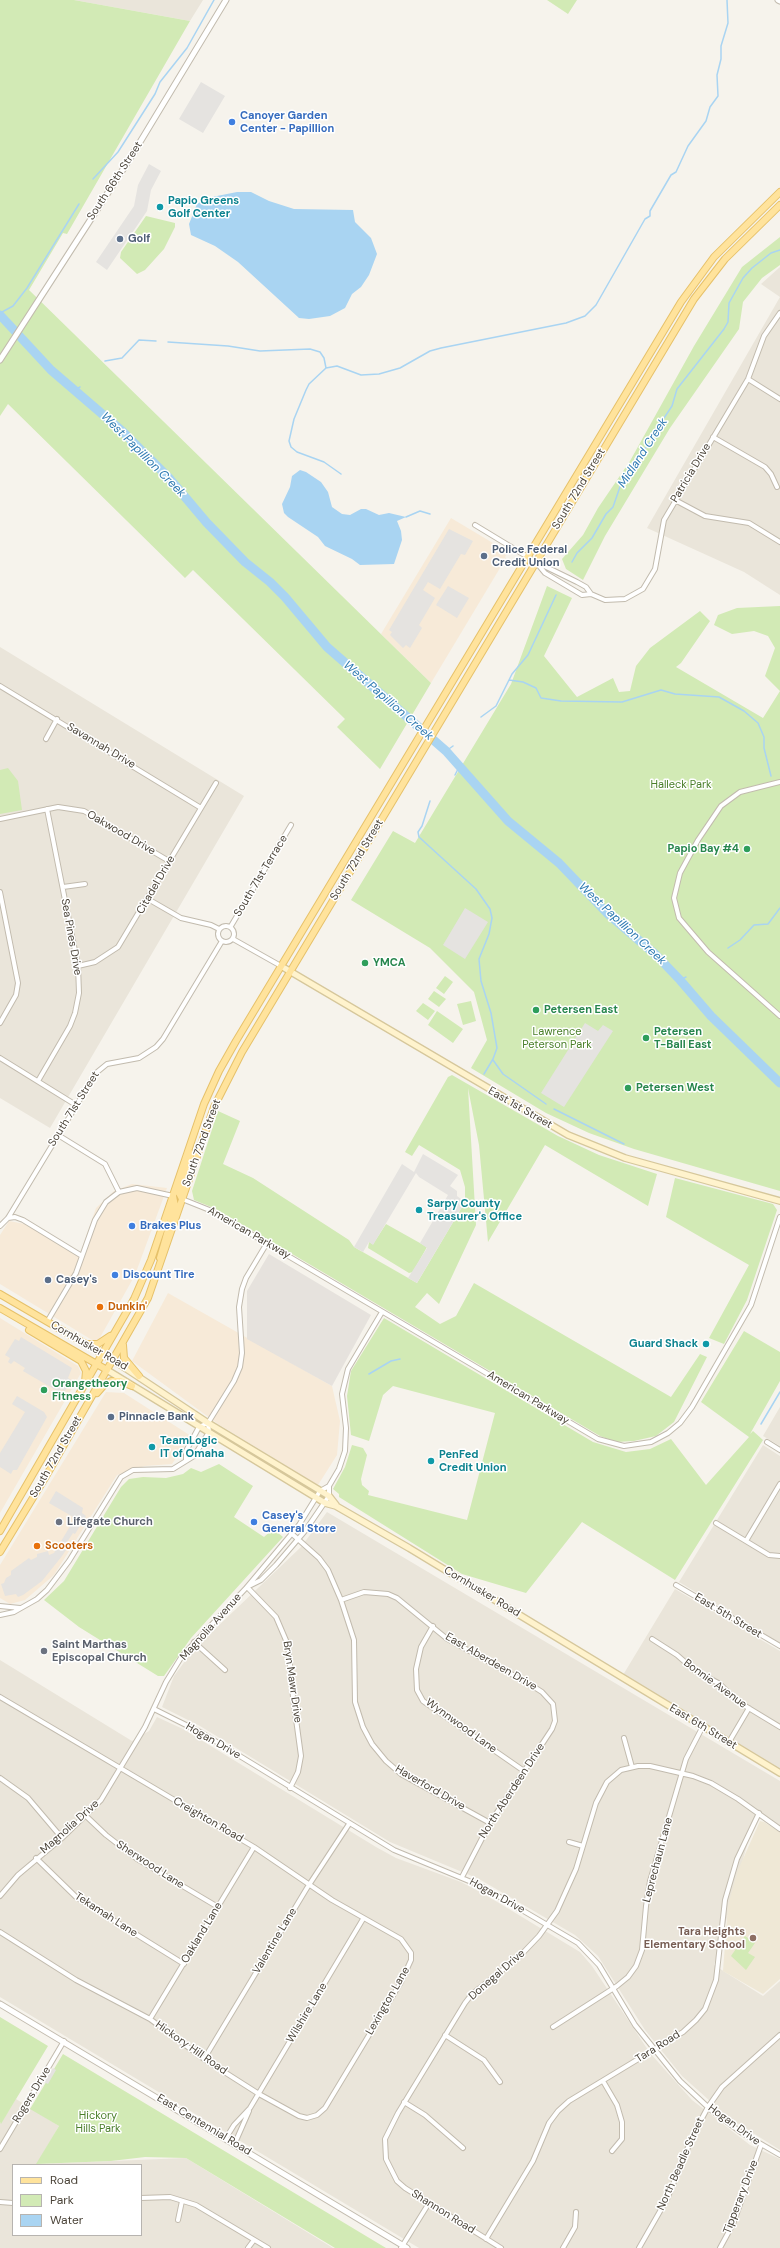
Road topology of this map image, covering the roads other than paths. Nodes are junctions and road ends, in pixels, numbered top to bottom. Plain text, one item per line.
1 (226, 0) edge
2 (780, 192) edge
3 (780, 205) edge
4 (780, 313) edge
5 (0, 360) edge
6 (748, 379) junction
7 (780, 399) edge
8 (713, 437) junction
9 (777, 487) dead end
10 (675, 500) junction
11 (475, 525) dead end
12 (780, 542) edge
13 (528, 557) junction
14 (536, 562) junction
15 (591, 594) junction
16 (0, 686) edge
17 (57, 720) junction
18 (46, 739) dead end
19 (780, 782) edge
20 (216, 783) dead end
21 (201, 808) junction
22 (46, 809) junction
23 (0, 819) edge
24 (291, 825) dead end
25 (169, 861) junction
26 (85, 884) dead end
27 (63, 888) junction
28 (0, 892) edge
29 (148, 899) junction
30 (231, 926) junction
31 (219, 930) junction
32 (233, 938) junction
33 (222, 941) junction
34 (78, 966) junction
35 (281, 966) junction
36 (289, 971) junction
37 (780, 1016) edge
38 (0, 1023) edge
39 (0, 1058) edge
40 (38, 1081) junction
41 (76, 1105) junction
42 (58, 1135) junction
43 (193, 1135) junction
44 (119, 1192) junction
45 (173, 1196) junction
46 (182, 1199) junction
47 (780, 1201) edge
48 (780, 1217) edge
49 (8, 1218) junction
50 (0, 1226) edge
51 (267, 1243) junction
52 (82, 1256) junction
53 (159, 1270) junction
54 (0, 1294) edge
55 (0, 1308) edge
56 (382, 1312) junction
57 (0, 1313) edge
58 (47, 1322) junction
59 (117, 1329) junction
60 (82, 1341) junction
61 (124, 1342) junction
62 (102, 1353) junction
63 (113, 1360) junction
64 (96, 1364) junction
65 (107, 1370) junction
66 (139, 1376) junction
67 (83, 1386) junction
68 (132, 1386) junction
69 (89, 1402) junction
70 (208, 1422) junction
71 (199, 1427) junction
72 (208, 1432) junction
73 (768, 1442) dead end
74 (780, 1450) edge
75 (186, 1460) junction
76 (780, 1484) edge
77 (329, 1486) junction
78 (320, 1490) junction
79 (329, 1496) junction
80 (316, 1497) junction
81 (324, 1503) junction
82 (336, 1506) junction
83 (716, 1523) dead end
84 (0, 1531) edge
85 (291, 1533) junction
86 (298, 1539) junction
87 (746, 1541) junction
88 (0, 1552) edge
89 (780, 1556) edge
90 (676, 1585) dead end
91 (247, 1587) junction
92 (341, 1600) junction
93 (0, 1606) edge
94 (20, 1608) junction
95 (0, 1615) edge
96 (433, 1626) junction
97 (652, 1639) dead end
98 (194, 1642) junction
99 (780, 1646) edge
100 (225, 1670) dead end
101 (626, 1681) joint
102 (0, 1697) edge
103 (553, 1704) joint
104 (749, 1708) junction
105 (154, 1709) junction
106 (703, 1726) junction
107 (780, 1727) edge
108 (624, 1738) dead end
109 (729, 1742) junction
110 (632, 1766) junction
111 (120, 1769) junction
112 (524, 1771) junction
113 (682, 1773) junction
114 (780, 1773) edge
115 (0, 1778) edge
116 (290, 1788) junction
117 (759, 1813) junction
118 (86, 1816) junction
119 (490, 1823) junction
120 (349, 1824) junction
121 (780, 1829) edge
122 (62, 1838) junction
123 (569, 1842) dead end
124 (583, 1846) junction
125 (254, 1847) junction
126 (36, 1858) junction
127 (462, 1876) junction
128 (309, 1885) junction
129 (0, 1896) edge
130 (218, 1907) junction
131 (363, 1919) junction
132 (547, 1925) junction
133 (0, 1932) edge
134 (410, 1950) joint
135 (184, 1964) junction
136 (614, 1989) junction
137 (0, 2004) edge
138 (150, 2020) junction
139 (553, 2027) dead end
140 (445, 2035) junction
141 (780, 2035) edge
142 (64, 2041) junction
143 (360, 2050) joint
144 (654, 2050) junction
145 (204, 2059) junction
146 (500, 2082) dead end
147 (603, 2082) junction
148 (259, 2094) junction
149 (404, 2102) junction
150 (708, 2107) junction
151 (250, 2108) junction
152 (226, 2138) junction
153 (235, 2143) junction
154 (761, 2145) junction
155 (463, 2148) dead end
156 (0, 2149) edge
157 (612, 2151) dead end
158 (780, 2156) edge
159 (405, 2188) joint
160 (142, 2198) edge
161 (182, 2201) junction
162 (0, 2202) edge
163 (12, 2203) edge
164 (429, 2203) junction
165 (576, 2212) dead end
166 (178, 2220) dead end
167 (486, 2239) junction
168 (254, 2240) junction
169 (404, 2247) edge
170 (248, 2248) edge
171 (268, 2248) edge
172 (501, 2248) edge
173 (563, 2248) edge
174 (639, 2248) edge
175 (720, 2248) edge

1 - 5 street, South 66th Street
2 - 13 main road, South 72nd Street
3 - 14 main road, South 72nd Street
4 - 6 street, Patricia Drive
6 - 7 street
6 - 8 street, Patricia Drive
8 - 9 street
8 - 10 street, Patricia Drive
10 - 12 street
10 - 15 street, Patricia Drive
11 - 13 street
13 - 14 street
13 - 35 main road, South 72nd Street
14 - 15 street, Patricia Drive
14 - 15 street, Patricia Drive
14 - 36 main road, South 72nd Street
16 - 17 street, Savannah Drive
17 - 18 street
17 - 21 street, Savannah Drive
19 - 37 street
20 - 21 street, Citadel Drive
21 - 25 street, Citadel Drive
22 - 23 street, Oakwood Drive
22 - 25 street, Oakwood Drive
22 - 27 street, Sea Pines Drive
24 - 30 street, South 71st Terrace
25 - 29 street, Citadel Drive
26 - 27 street
27 - 34 street, Sea Pines Drive
28 - 38 street
29 - 31 street
29 - 34 street, Citadel Drive
30 - 31 street
30 - 32 street
31 - 33 street
32 - 33 street
32 - 35 street
33 - 41 street, South 71st Street
34 - 40 street, Sea Pines Drive
35 - 36 main road, East 1st Street
35 - 43 main road, South 72nd Street
36 - 46 main road, South 72nd Street
36 - 47 main road, East 1st Street
39 - 40 street
40 - 41 street
41 - 42 street, South 71st Street
42 - 44 street
42 - 49 street, South 71st Street
43 - 45 main road, South 72nd Street
43 - 46 main road
44 - 45 street
44 - 52 street
45 - 53 main road
45 - 59 main road, South 72nd Street
46 - 51 street, American Parkway
46 - 53 main road, South 72nd Street
48 - 56 street, American Parkway
49 - 50 street, South 71st Street
49 - 52 street
51 - 56 street, American Parkway
51 - 70 street
52 - 58 street
53 - 61 main road, South 72nd Street
54 - 58 main road, Cornhusker Road
55 - 64 main road, Cornhusker Road
56 - 77 street
57 - 67 main road
58 - 60 main road, Cornhusker Road
59 - 60 main road
59 - 62 main road, South 72nd Street
60 - 62 main road, Cornhusker Road
61 - 63 main road, South 72nd Street
61 - 66 main road
62 - 63 main road, Cornhusker Road
62 - 64 main road, South 72nd Street
63 - 65 main road, South 72nd Street
63 - 66 main road, Cornhusker Road
64 - 65 main road, Cornhusker Road
64 - 67 main road, South 72nd Street
65 - 68 main road, Cornhusker Road
65 - 69 main road, South 72nd Street
66 - 70 main road, Cornhusker Road
67 - 84 main road, South 72nd Street
68 - 69 main road
68 - 71 main road, Cornhusker Road
69 - 88 main road, South 72nd Street
70 - 71 street
70 - 72 street
70 - 78 main road, Cornhusker Road
71 - 72 main road, Cornhusker Road
71 - 75 street
72 - 75 street
72 - 80 main road, Cornhusker Road
73 - 74 street
75 - 94 street
76 - 87 street
77 - 78 street
77 - 79 street
78 - 79 main road, Cornhusker Road
78 - 80 street, Magnolia Avenue
79 - 81 street, Magnolia Avenue
79 - 82 main road, Cornhusker Road
80 - 81 main road, Cornhusker Road
80 - 85 street, Magnolia Avenue
81 - 82 main road, Cornhusker Road
81 - 86 street, Magnolia Avenue
82 - 101 main road, Cornhusker Road
83 - 87 street
85 - 86 street, Haverford Drive
85 - 91 street, Magnolia Avenue
86 - 91 street, Magnolia Avenue
86 - 92 street, Haverford Drive
87 - 89 street
90 - 99 street, East 5th Street
91 - 98 street, Magnolia Avenue
91 - 116 street, Bryn Mawr Drive
92 - 96 street, East Aberdeen Drive
92 - 119 street, Haverford Drive
93 - 94 street
94 - 95 street
96 - 103 street, East Aberdeen Drive
96 - 112 street, Wynnwood Lane
97 - 104 street, Bonnie Avenue
98 - 100 street
98 - 105 street, Magnolia Avenue
101 - 106 main road, East 6th Street
102 - 111 street, Creighton Road
103 - 112 street, North Aberdeen Drive
104 - 107 street, Bonnie Avenue
104 - 109 street
105 - 111 street, Magnolia Drive
105 - 116 street, Hogan Drive
106 - 109 main road, East 6th Street
106 - 113 street, Leprechaun Lane
108 - 110 street
109 - 114 main road, East 6th Street
110 - 113 street
110 - 124 street, Donegal Drive
111 - 118 street, Magnolia Drive
111 - 125 street, Creighton Road
112 - 119 street, North Aberdeen Drive
113 - 117 street
113 - 136 street, Leprechaun Lane
115 - 122 street
116 - 120 street, Hogan Drive
117 - 121 street
117 - 144 street, Tara Road
118 - 122 street, Magnolia Drive
118 - 130 street, Sherwood Lane
119 - 127 street, North Aberdeen Drive
120 - 127 street, Hogan Drive
120 - 128 street, Valentine Lane
122 - 126 street, Magnolia Drive
123 - 124 street
124 - 132 street, Donegal Drive
125 - 128 street, Creighton Road
125 - 130 street, Oakland Lane
126 - 129 street, Magnolia Drive
126 - 135 street, Tekamah Lane
127 - 132 street, Hogan Drive
128 - 131 street, Creighton Road
128 - 145 street, Valentine Lane
130 - 135 street, Oakland Lane
131 - 134 street, Creighton Road
131 - 148 street, Wilshire Lane
132 - 136 street, Hogan Drive
132 - 140 street, Donegal Drive
133 - 138 street, Hickory Hill Road
134 - 143 street, Lexington Lane
135 - 138 street, Oakland Lane
136 - 139 street, Leprechaun Lane
136 - 144 street, Hogan Drive
137 - 142 street, East Centennial Road
138 - 145 street, Hickory Hill Road
140 - 146 street
140 - 149 street, Donegal Drive
141 - 150 street, North Beadle Street
142 - 152 street, East Centennial Road
142 - 156 street, Rogers Drive
143 - 148 street, Hickory Hill Road
144 - 147 street, Tara Road
144 - 150 street, Hogan Drive
145 - 148 street, Hickory Hill Road
147 - 157 street
147 - 167 street, Tara Road
148 - 151 street, Wilshire Lane
149 - 155 street
149 - 159 street, Donegal Drive
150 - 154 street, Hogan Drive
150 - 174 street, North Beadle Street
151 - 152 street, Wilshire Lane
151 - 153 street, Wilshire Lane
152 - 153 street, East Centennial Road
153 - 169 street, East Centennial Road
154 - 158 street, Hogan Drive
154 - 175 street, Tipperary Drive
159 - 164 street, Shannon Road
160 - 161 street
161 - 166 street
161 - 168 street
162 - 163 street
164 - 167 street, Shannon Road
164 - 169 street
165 - 173 street
167 - 172 street, Shannon Road
168 - 170 street
168 - 171 street

